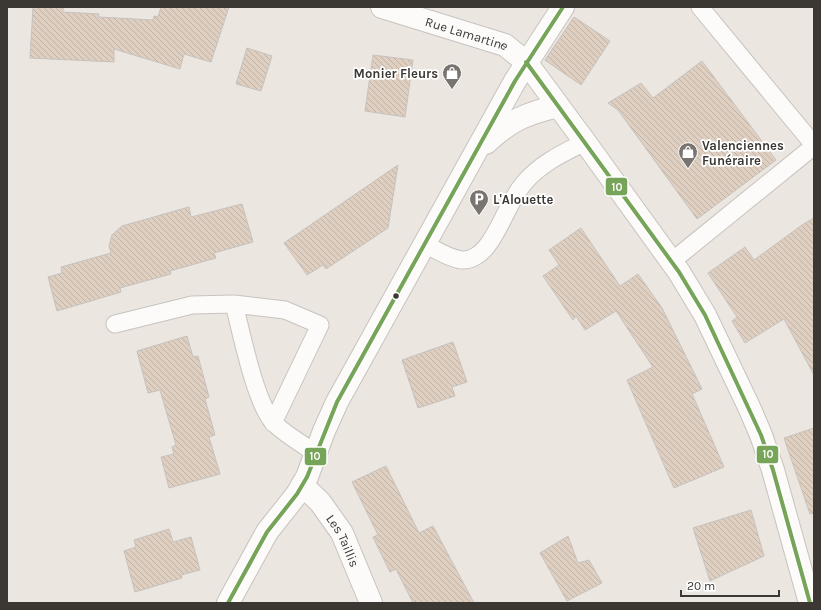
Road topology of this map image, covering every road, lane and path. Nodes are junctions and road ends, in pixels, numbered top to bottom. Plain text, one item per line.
1 (382, 7) edge
2 (563, 7) edge
3 (700, 7) edge
4 (526, 62) junction
5 (558, 106) junction
6 (585, 142) junction
7 (814, 146) edge
8 (473, 155) junction
9 (425, 244) junction
10 (671, 262) junction
11 (234, 304) junction
12 (115, 324) dead end
13 (273, 423) junction
14 (316, 454) junction
15 (302, 485) junction
16 (228, 603) edge
17 (372, 603) edge
18 (810, 603) edge

1 - 4 street, Rue Lamartine
2 - 4 street
3 - 7 lane
4 - 5 street, Rue Lamartine
4 - 8 street
5 - 6 street, Rue Lamartine
5 - 8 street
6 - 9 lane
6 - 10 street, Rue Lamartine
7 - 10 lane
8 - 9 street
9 - 14 street
10 - 18 street, Rue Lamartine
11 - 12 lane
11 - 13 lane
11 - 13 lane
13 - 14 lane
14 - 15 street
15 - 16 street
15 - 17 street, Les Taillis

